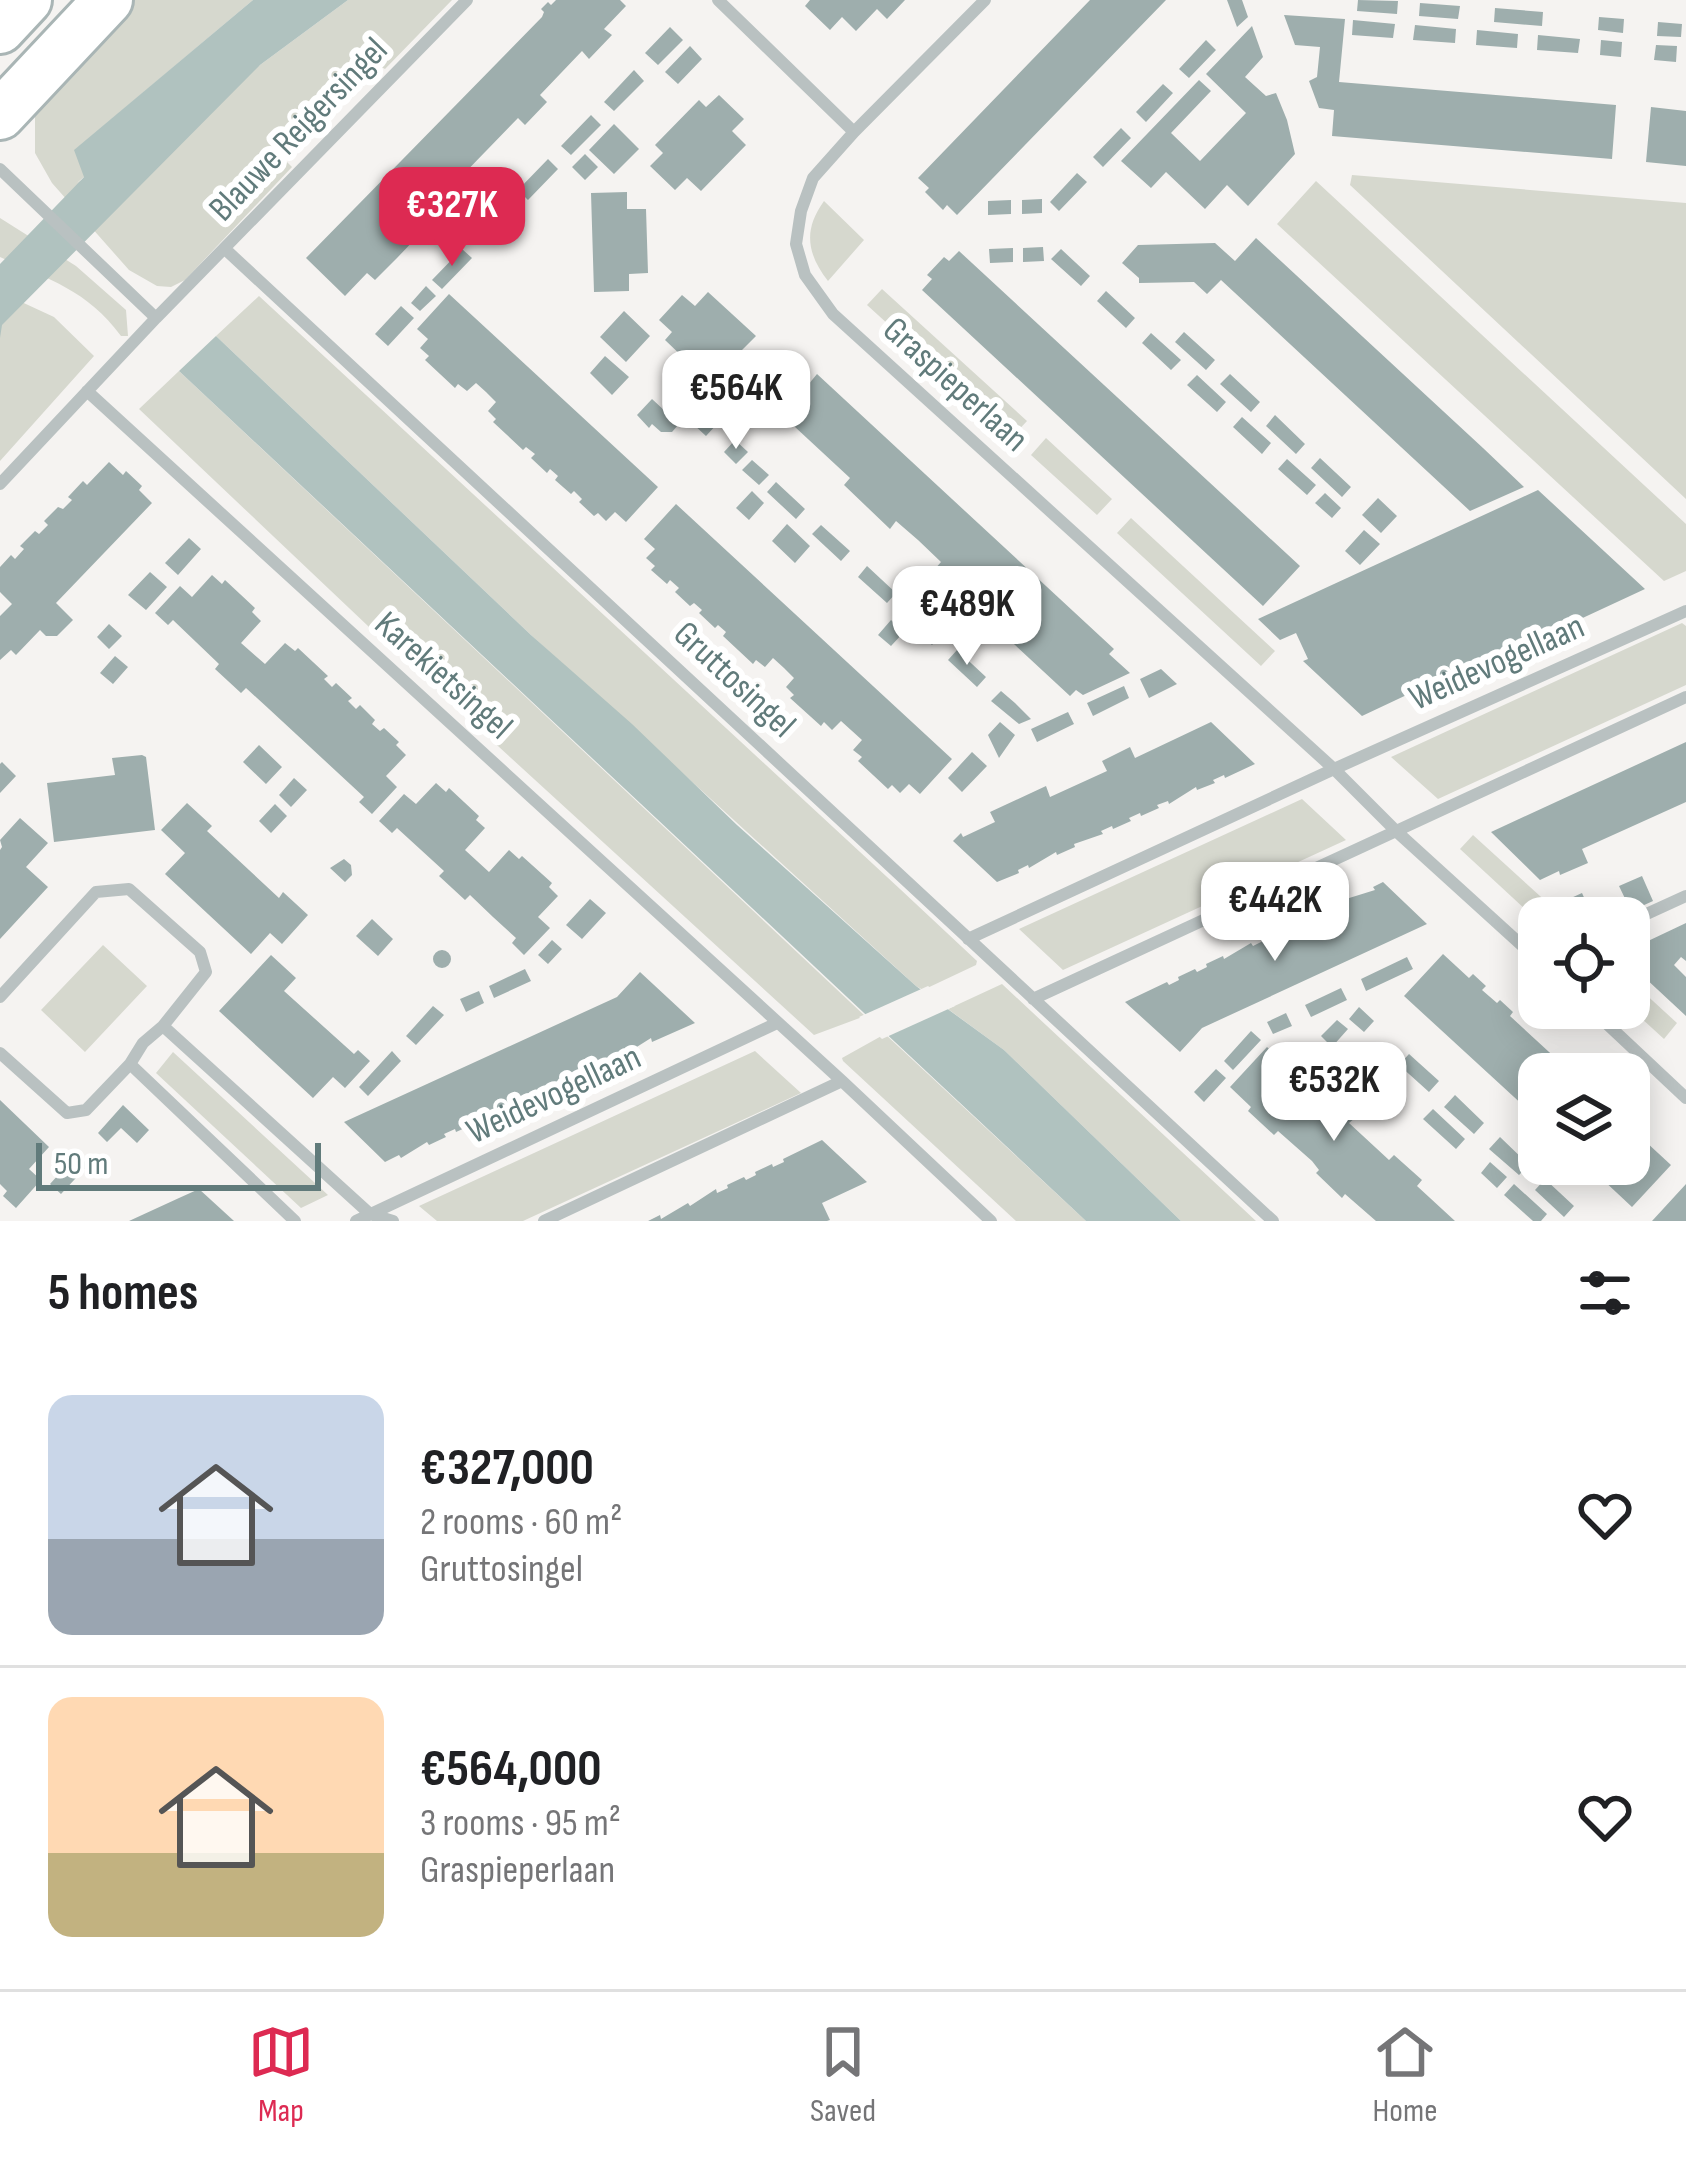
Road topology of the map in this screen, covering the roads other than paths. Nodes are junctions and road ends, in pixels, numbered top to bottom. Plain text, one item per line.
1 (27, 0) edge
2 (108, 0) edge
3 (467, 0) edge
4 (718, 0) edge
5 (986, 0) edge
6 (0, 29) edge
7 (0, 115) edge
8 (854, 132) junction
9 (0, 169) edge
10 (225, 249) junction
11 (157, 318) junction
12 (87, 391) junction
13 (0, 484) edge
14 (1686, 611) edge
15 (1686, 697) edge
16 (1334, 770) junction
17 (1396, 831) junction
18 (1686, 896) edge
19 (1650, 912) edge
20 (968, 939) junction
21 (1518, 942) edge
22 (0, 997) edge
23 (1033, 999) junction
24 (778, 1023) junction
25 (163, 1026) junction
26 (1612, 1029) edge
27 (0, 1053) edge
28 (130, 1064) junction
29 (842, 1081) junction
30 (1686, 1098) edge
31 (370, 1214) junction
32 (295, 1221) edge
33 (356, 1221) edge
34 (393, 1221) edge
35 (544, 1221) edge
36 (991, 1221) edge
37 (1273, 1221) edge

1 - 6 main road
2 - 7 main road
3 - 10 street, Blauwe Reigersingel
4 - 8 street
5 - 8 street, Graspieperlaan
8 - 16 street, Graspieperlaan
9 - 11 street
10 - 11 street
10 - 20 street, Gruttosingel
11 - 12 street
12 - 13 street
12 - 24 street, Karekietsingel
14 - 16 street, Weidevogellaan
15 - 17 street
16 - 17 street
16 - 20 street, Weidevogellaan
17 - 21 street
17 - 23 street
18 - 19 street
20 - 23 street, Gruttosingel
22 - 25 street
23 - 37 street, Gruttosingel
24 - 29 street, Karekietsingel
24 - 31 street, Weidevogellaan
25 - 28 street
25 - 31 street
26 - 30 street
27 - 28 street
28 - 32 street
29 - 35 street
29 - 36 street, Karekietsingel
31 - 33 street, Weidevogellaan
31 - 34 street

